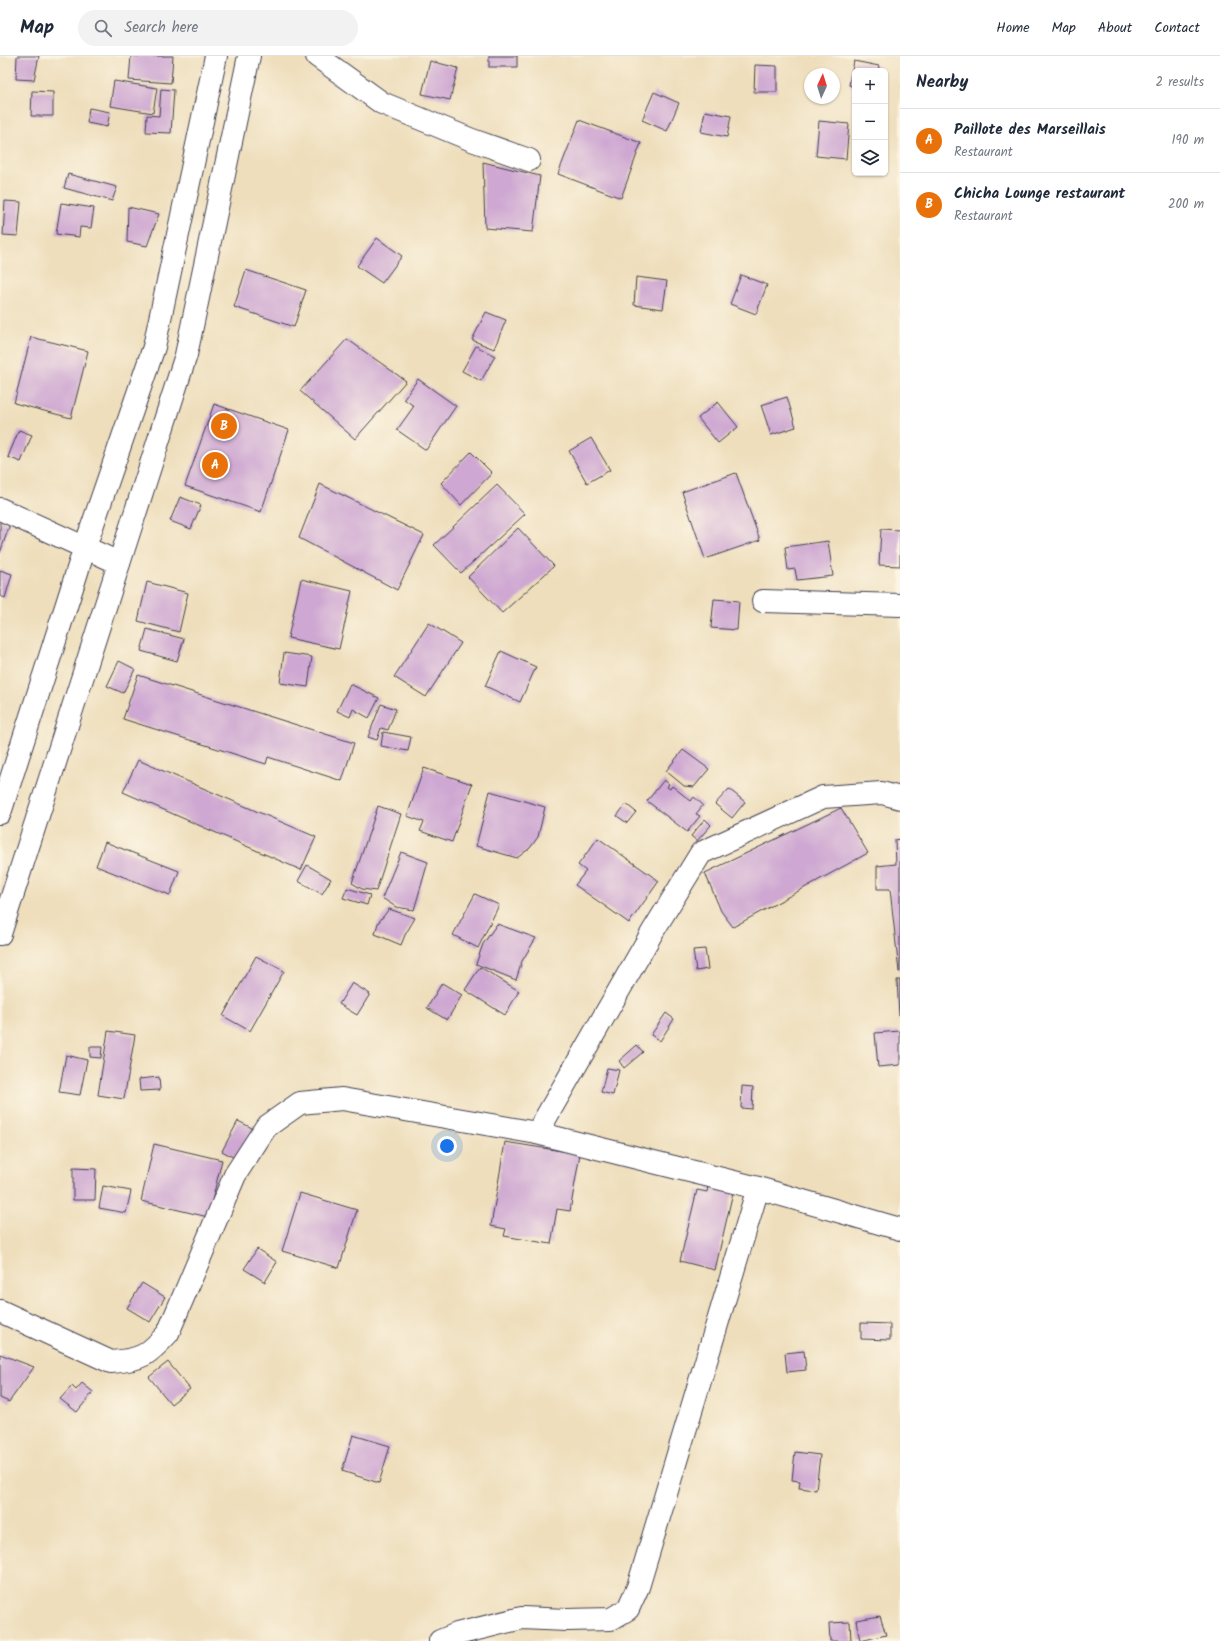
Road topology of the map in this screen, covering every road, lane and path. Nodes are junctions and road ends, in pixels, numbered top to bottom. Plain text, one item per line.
1 (216, 56) edge
2 (249, 56) edge
3 (317, 56) edge
4 (529, 160) dead end
5 (0, 509) edge
6 (85, 547) junction
7 (119, 563) junction
8 (763, 601) dead end
9 (900, 605) edge
10 (900, 798) edge
11 (0, 812) edge
12 (0, 934) edge
13 (537, 1133) junction
14 (758, 1188) junction
15 (900, 1229) edge
16 (0, 1311) edge
17 (440, 1641) edge

1 - 6 street
2 - 7 street
3 - 4 street
5 - 6 street
6 - 7 street
6 - 11 street
7 - 12 street
8 - 9 street
10 - 13 street
13 - 14 street
13 - 16 street
14 - 15 street
14 - 17 street

